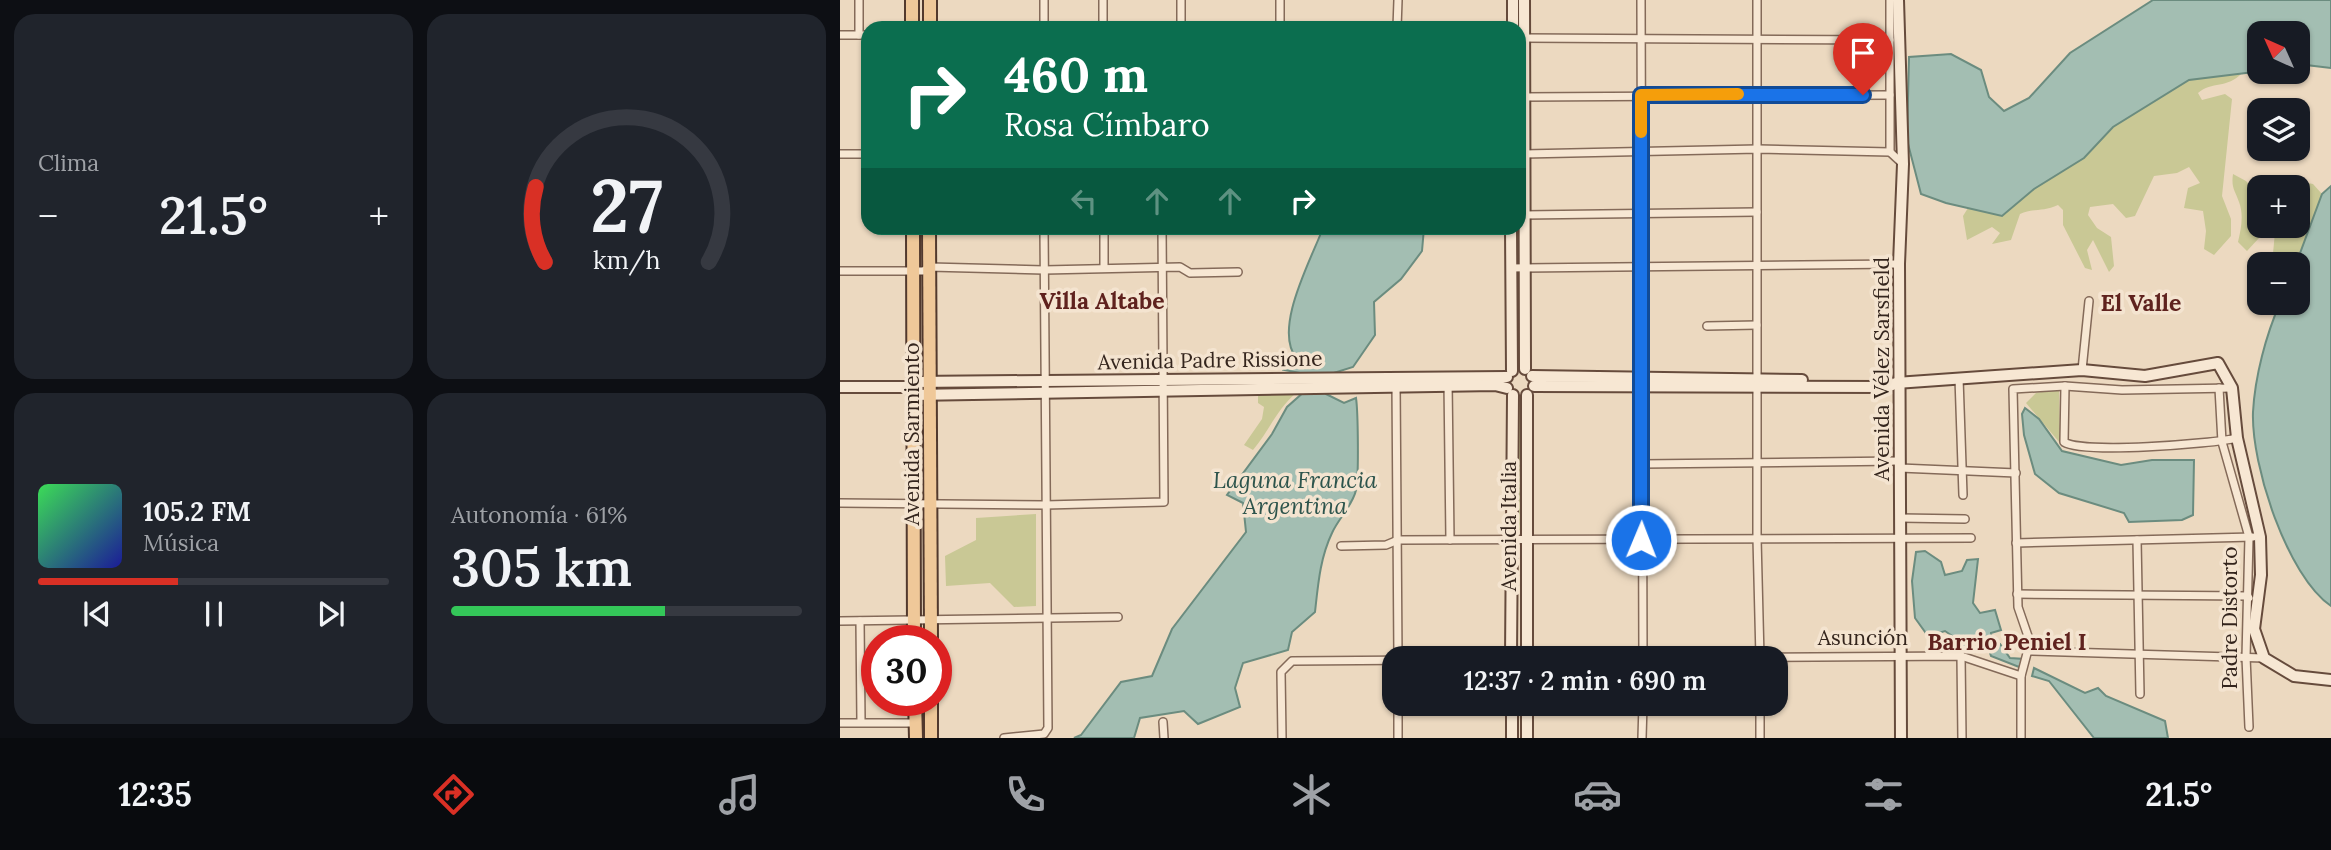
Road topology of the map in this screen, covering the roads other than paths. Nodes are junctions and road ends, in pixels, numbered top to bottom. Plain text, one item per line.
1 (859, 0) edge
2 (912, 0) edge
3 (930, 0) edge
4 (1044, 0) edge
5 (1103, 0) edge
6 (1181, 0) edge
7 (1280, 0) edge
8 (1398, 0) edge
9 (1513, 0) edge
10 (1524, 0) edge
11 (1641, 0) edge
12 (1757, 0) edge
13 (1890, 0) edge
14 (1898, 0) edge
15 (912, 21) edge
16 (930, 21) edge
17 (1044, 21) edge
18 (1104, 21) edge
19 (1181, 21) edge
20 (1280, 21) edge
21 (1397, 21) edge
22 (1513, 21) edge
23 (1523, 21) edge
24 (840, 35) edge
25 (859, 35) joint
26 (1526, 37) edge
27 (1641, 38) junction
28 (1757, 38) junction
29 (1891, 40) junction
30 (1756, 93) junction
31 (1641, 95) junction
32 (1890, 95) junction
33 (1526, 97) edge
34 (1758, 149) junction
35 (1642, 152) junction
36 (1890, 152) junction
37 (840, 154) edge
38 (861, 154) edge
39 (1526, 154) edge
40 (1903, 164) junction
41 (1757, 212) junction
42 (1642, 214) junction
43 (1526, 215) edge
44 (913, 235) edge
45 (929, 235) edge
46 (1044, 235) edge
47 (1104, 235) edge
48 (1162, 235) edge
49 (1512, 235) edge
50 (1519, 235) edge
51 (1899, 264) junction
52 (1643, 265) junction
53 (929, 267) junction
54 (1757, 267) junction
55 (1104, 268) junction
56 (1161, 268) junction
57 (1517, 268) junction
58 (1044, 270) junction
59 (840, 271) edge
60 (913, 271) junction
61 (1238, 272) dead end
62 (2089, 301) dead end
63 (1756, 325) junction
64 (1707, 326) dead end
65 (2082, 370) junction
66 (2022, 376) junction
67 (1959, 378) junction
68 (1530, 381) junction
69 (1448, 382) junction
70 (1641, 382) junction
71 (1758, 382) junction
72 (2230, 382) junction
73 (1396, 383) junction
74 (1510, 383) junction
75 (1899, 383) junction
76 (1163, 386) junction
77 (2065, 386) junction
78 (840, 387) edge
79 (913, 388) junction
80 (930, 388) junction
81 (1044, 388) junction
82 (2022, 388) junction
83 (2219, 388) junction
84 (2237, 438) junction
85 (2222, 442) junction
86 (1758, 462) junction
87 (1642, 464) junction
88 (1900, 465) junction
89 (1960, 470) junction
90 (2016, 473) junction
91 (1963, 495) dead end
92 (840, 503) edge
93 (914, 503) junction
94 (931, 504) junction
95 (1045, 505) junction
96 (1900, 518) junction
97 (1965, 519) dead end
98 (2255, 537) junction
99 (1510, 538) junction
100 (1527, 538) junction
101 (1757, 538) junction
102 (1971, 538) dead end
103 (1398, 540) junction
104 (1450, 540) junction
105 (1641, 540) junction
106 (1900, 540) junction
107 (2137, 540) junction
108 (2016, 543) junction
109 (1341, 546) dead end
110 (2017, 594) junction
111 (2139, 596) junction
112 (2248, 596) junction
113 (2255, 612) junction
114 (1118, 617) dead end
115 (914, 620) junction
116 (1046, 620) junction
117 (840, 621) edge
118 (860, 621) junction
119 (930, 621) junction
120 (914, 625) edge
121 (930, 625) edge
122 (1398, 646) edge
123 (1511, 646) edge
124 (1527, 646) edge
125 (1643, 646) edge
126 (1760, 646) edge
127 (2030, 651) junction
128 (1900, 656) junction
129 (1961, 656) junction
130 (2139, 656) junction
131 (1788, 657) edge
132 (2246, 657) junction
133 (1382, 658) edge
134 (2264, 659) junction
135 (2021, 676) junction
136 (2331, 680) edge
137 (2140, 694) dead end
138 (915, 716) edge
139 (931, 716) edge
140 (1398, 716) edge
141 (1512, 716) edge
142 (1527, 716) edge
143 (1643, 716) edge
144 (1760, 716) edge
145 (861, 722) junction
146 (1163, 722) dead end
147 (840, 723) edge
148 (915, 723) junction
149 (2249, 727) dead end
150 (916, 738) edge
151 (931, 738) edge
152 (1004, 738) edge
153 (1164, 738) edge
154 (1282, 738) edge
155 (1398, 738) edge
156 (1512, 738) edge
157 (1527, 738) edge
158 (1642, 738) edge
159 (1760, 738) edge
160 (1901, 738) edge
161 (1962, 738) edge
162 (2021, 738) edge

1 - 25 street
2 - 15 main road
3 - 16 main road
4 - 17 street
5 - 18 street
6 - 19 street
7 - 20 street
8 - 21 street
9 - 22 main road
10 - 23 main road, Avenida Italia
11 - 27 street
12 - 28 street
13 - 29 street
14 - 40 main road, Avenida Vélez Sarsfield
24 - 25 street
26 - 27 street
27 - 28 street
27 - 31 street
28 - 29 street
28 - 30 street
29 - 32 street
30 - 31 street
30 - 32 street
30 - 34 street
31 - 33 street
31 - 35 street
32 - 36 street
34 - 35 street
34 - 36 street
34 - 41 street
35 - 39 street
35 - 42 street
36 - 40 street
37 - 38 street
40 - 51 main road, Avenida Vélez Sarsfield
41 - 42 street
41 - 54 street
42 - 43 street
42 - 52 street
44 - 60 main road, Avenida Sarmiento
45 - 53 main road, Avenida Sarmiento
46 - 58 street
47 - 55 street
48 - 56 street
49 - 57 main road, Avenida Italia
50 - 57 main road, Avenida Italia
51 - 54 street
51 - 75 main road, Avenida Vélez Sarsfield
52 - 54 street
52 - 57 street
52 - 70 street
53 - 58 street
53 - 60 street
53 - 80 main road, Avenida Sarmiento
54 - 63 street
55 - 56 street
55 - 58 street
56 - 61 street
56 - 76 street
57 - 68 main road, Avenida Italia
57 - 74 main road, Avenida Italia
58 - 81 street
59 - 60 street
60 - 79 main road, Avenida Sarmiento
62 - 65 street
63 - 64 street
63 - 71 street
65 - 66 main road
65 - 72 main road
66 - 67 main road
66 - 82 street
67 - 75 main road
67 - 89 street
68 - 70 main road
68 - 74 main road
68 - 74 main road
68 - 100 main road, Avenida Italia
69 - 73 main road, Avenida Padre Rissione
69 - 74 main road, Avenida Padre Rissione
69 - 104 street
70 - 71 main road
70 - 87 street
71 - 75 main road
71 - 86 street
72 - 83 street
72 - 84 main road, Padre Distorto
73 - 76 main road, Avenida Padre Rissione
73 - 103 street
74 - 99 main road, Avenida Italia
75 - 88 main road, Avenida Vélez Sarsfield
76 - 81 main road, Avenida Padre Rissione
76 - 95 street
77 - 82 street
77 - 83 street
77 - 85 street
78 - 79 main road, Avenida Padre Rissione
79 - 80 main road, Avenida Padre Rissione
79 - 93 main road, Avenida Sarmiento
80 - 81 main road, Avenida Padre Rissione
80 - 94 main road, Avenida Sarmiento
81 - 95 street
82 - 90 street
83 - 85 street, Padre Distorto
84 - 85 street
84 - 98 main road, Padre Distorto
85 - 98 street, Padre Distorto
86 - 87 street
86 - 88 street
86 - 101 street
87 - 105 street
88 - 89 street
88 - 96 main road, Avenida Vélez Sarsfield
89 - 90 street
89 - 91 street
90 - 108 street
92 - 93 street
93 - 94 street
93 - 115 main road, Avenida Sarmiento
94 - 95 street
94 - 119 main road, Avenida Sarmiento
95 - 116 street
96 - 97 street
96 - 106 main road, Avenida Vélez Sarsfield
98 - 107 street
98 - 112 street, Padre Distorto
98 - 113 main road, Padre Distorto
99 - 100 street
99 - 104 street
99 - 123 main road, Avenida Italia
100 - 105 street
100 - 124 main road, Avenida Italia
101 - 105 street
101 - 106 street
101 - 126 street
102 - 106 street
103 - 104 street
103 - 109 street
103 - 122 street
105 - 125 street
106 - 128 main road, Avenida Vélez Sarsfield
107 - 108 street
107 - 111 street
108 - 110 street
110 - 111 street
110 - 127 street
111 - 112 street
111 - 130 street
112 - 113 street
112 - 132 street, Padre Distorto
113 - 134 main road, Padre Distorto
114 - 116 street
115 - 118 street
115 - 119 street
115 - 120 main road, Avenida Sarmiento
116 - 119 street
116 - 152 street
117 - 118 street
118 - 145 street
119 - 121 main road, Avenida Sarmiento
127 - 130 street
127 - 135 street
128 - 129 street, Asunción
128 - 131 street, Asunción
128 - 160 main road, Avenida Vélez Sarsfield
129 - 135 street, Asunción
129 - 161 street
130 - 132 street
130 - 137 street
132 - 134 street
132 - 149 street, Padre Distorto
133 - 154 street, Asunción
134 - 136 main road
135 - 162 street
138 - 148 main road
139 - 151 main road
140 - 155 street
141 - 156 main road
142 - 157 main road
143 - 158 street
144 - 159 street
145 - 147 street
145 - 148 street
146 - 153 street
148 - 150 main road

